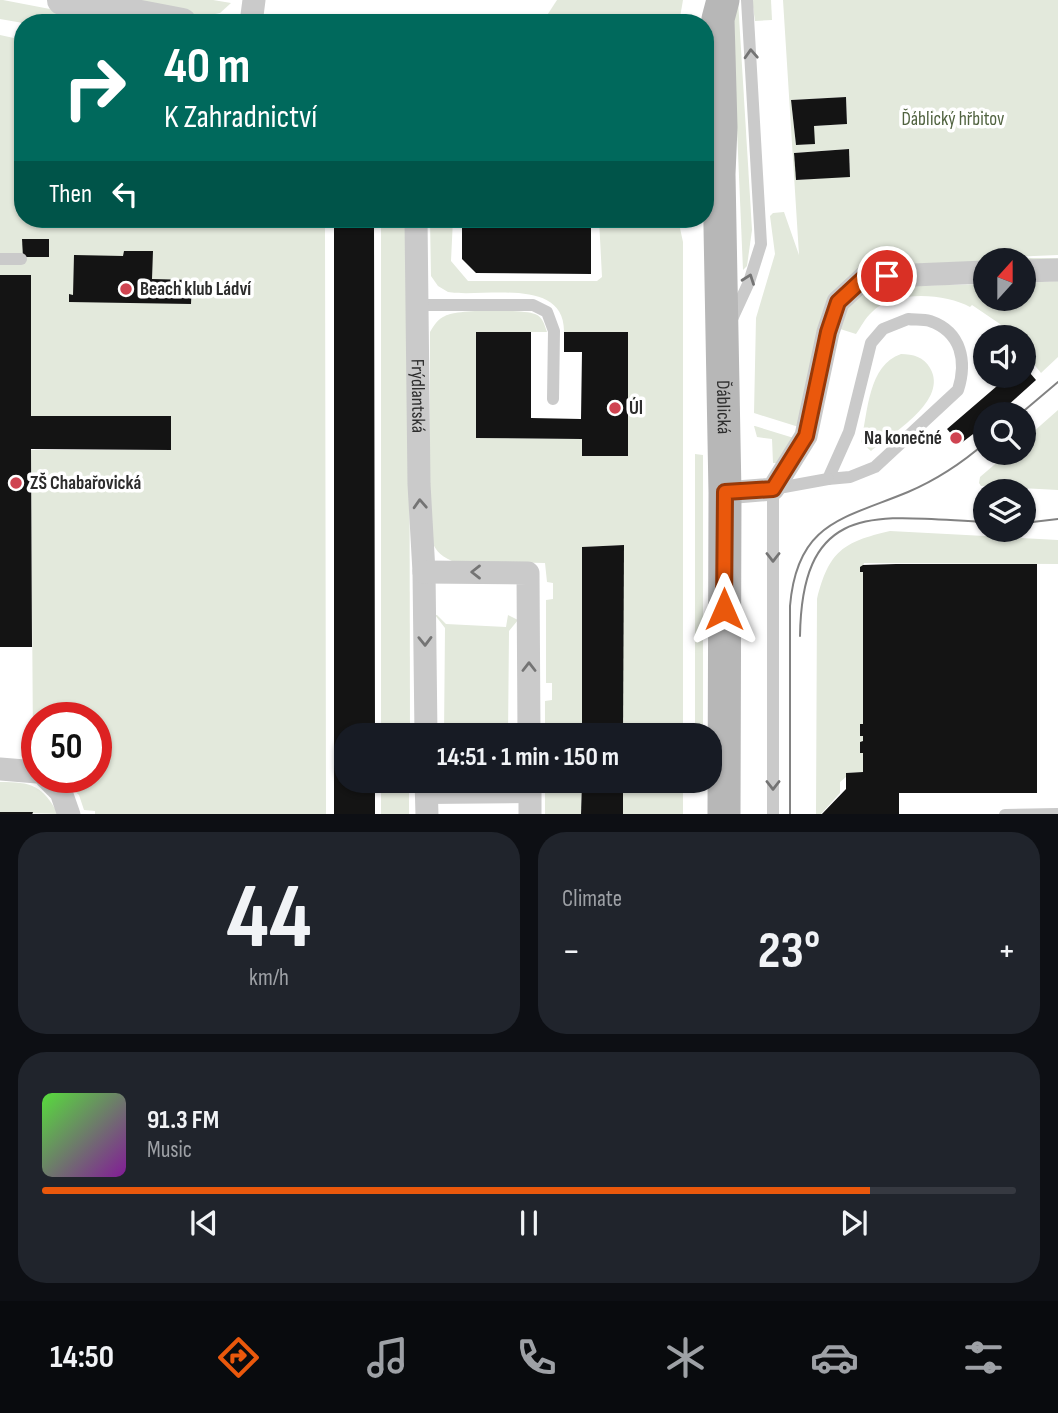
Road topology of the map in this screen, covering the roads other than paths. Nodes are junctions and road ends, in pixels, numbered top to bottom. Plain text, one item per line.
1 (62, 0) edge
2 (747, 0) edge
3 (135, 14) edge
4 (715, 21) edge
5 (714, 74) edge
6 (714, 135) edge
7 (416, 228) edge
8 (711, 228) edge
9 (721, 256) junction
10 (0, 259) edge
11 (21, 259) dead end
12 (1058, 270) edge
13 (1036, 271) edge
14 (973, 272) edge
15 (417, 305) junction
16 (722, 341) junction
17 (553, 399) dead end
18 (828, 479) junction
19 (773, 489) junction
20 (725, 492) junction
21 (424, 572) junction
22 (426, 723) edge
23 (529, 723) edge
24 (0, 769) edge
25 (21, 771) edge
26 (57, 793) edge
27 (530, 797) edge
28 (427, 798) edge
29 (69, 814) edge
30 (724, 814) edge
31 (774, 814) edge
32 (1005, 814) edge
33 (1058, 814) edge

1 - 3 street
16 -> 2 lane
4 - 5 main road, Ďáblická
6 - 9 main road, Ďáblická
7 - 15 street, Frýdlantská
8 - 9 street
9 - 16 main road, Ďáblická
10 - 11 lane
12 - 13 street
14 - 19 street
15 - 17 lane
21 -> 15 street, Frýdlantská
16 - 20 main road, Ďáblická
18 - 18 lane
18 - 19 lane
19 - 20 street
19 -> 31 lane
20 - 30 main road, Ďáblická
21 -> 22 street, Frýdlantská
23 -> 21 street
24 - 25 street
26 - 29 street
27 - 28 lane
32 - 33 lane

